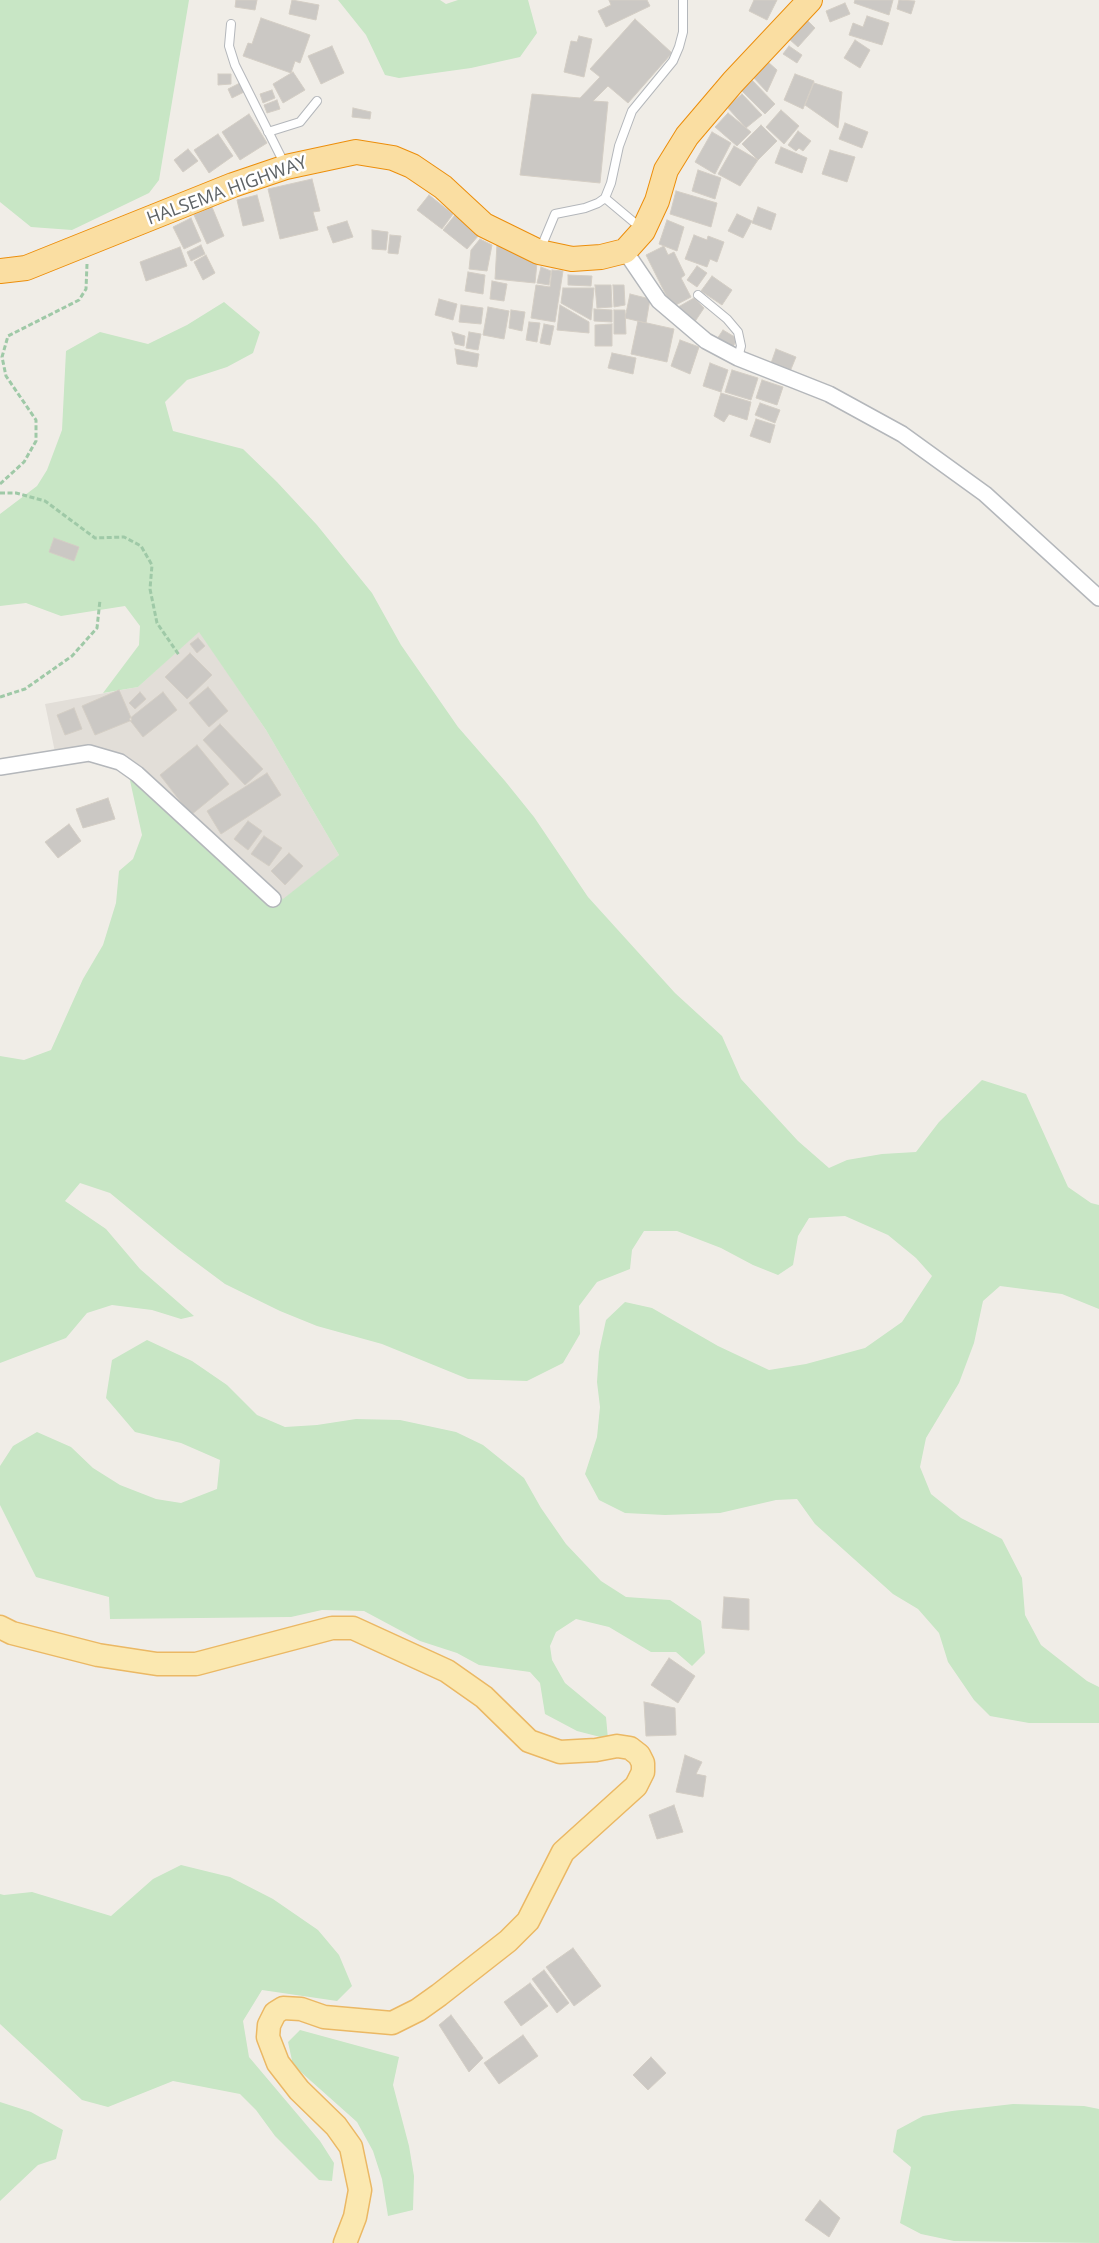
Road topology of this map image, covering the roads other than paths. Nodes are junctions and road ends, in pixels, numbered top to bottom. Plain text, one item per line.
1 (683, 0) edge
2 (810, 0) edge
3 (231, 24) dead end
4 (317, 102) dead end
5 (268, 132) junction
6 (286, 167) junction
7 (604, 198) junction
8 (643, 231) junction
9 (625, 251) junction
10 (539, 252) junction
11 (0, 271) edge
12 (698, 295) dead end
13 (738, 358) junction
14 (1099, 598) edge
15 (0, 767) edge
16 (273, 899) dead end
17 (0, 1627) edge
18 (345, 2243) edge

1 - 7 lane
2 - 8 highway
3 - 5 lane
4 - 5 lane
5 - 6 lane
6 - 10 highway, HALSEMA HIGHWAY
6 - 11 highway, HALSEMA HIGHWAY
7 - 8 lane
7 - 10 lane
8 - 9 highway
9 - 10 highway, HALSEMA HIGHWAY
9 - 13 street
12 - 13 lane
13 - 14 street
15 - 16 street
17 - 18 main road

